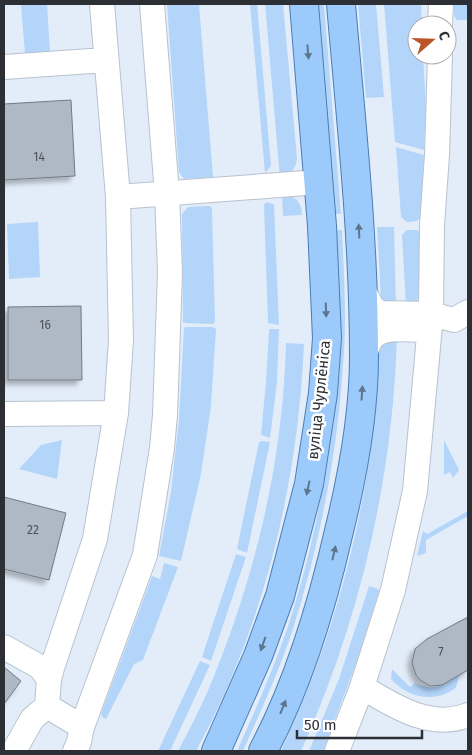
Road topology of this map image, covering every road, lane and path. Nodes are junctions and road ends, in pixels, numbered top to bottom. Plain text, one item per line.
1 (102, 4) edge
2 (152, 4) edge
3 (304, 4) edge
4 (341, 4) edge
5 (106, 60) junction
6 (440, 65) edge
7 (4, 67) edge
8 (319, 182) junction
9 (167, 194) junction
10 (118, 197) junction
11 (362, 287) junction
12 (468, 312) edge
13 (430, 322) junction
14 (364, 358) junction
15 (116, 413) junction
16 (4, 414) edge
17 (4, 647) edge
18 (49, 679) junction
19 (362, 687) junction
20 (47, 706) junction
21 (468, 715) edge
22 (82, 727) junction
23 (14, 751) edge
24 (75, 751) edge
25 (216, 751) edge
26 (263, 751) edge
27 (337, 751) edge

1 - 5 lane
2 - 9 lane
3 -> 8 main road, вуліца Чурлёніса
11 -> 4 main road
5 - 7 lane
5 - 10 lane
6 - 13 lane
8 - 9 lane
8 -> 25 main road, вуліца Чурлёніса
9 - 10 lane
9 - 22 lane
10 - 15 lane
11 - 13 lane
11 - 14 main road
12 - 13 lane
13 - 14 lane
13 - 19 lane
26 -> 14 main road
15 - 16 lane
15 - 18 lane
17 - 18 lane
18 - 20 lane
19 - 21 lane
19 - 27 lane
20 - 22 lane
20 - 23 lane
22 - 24 lane

